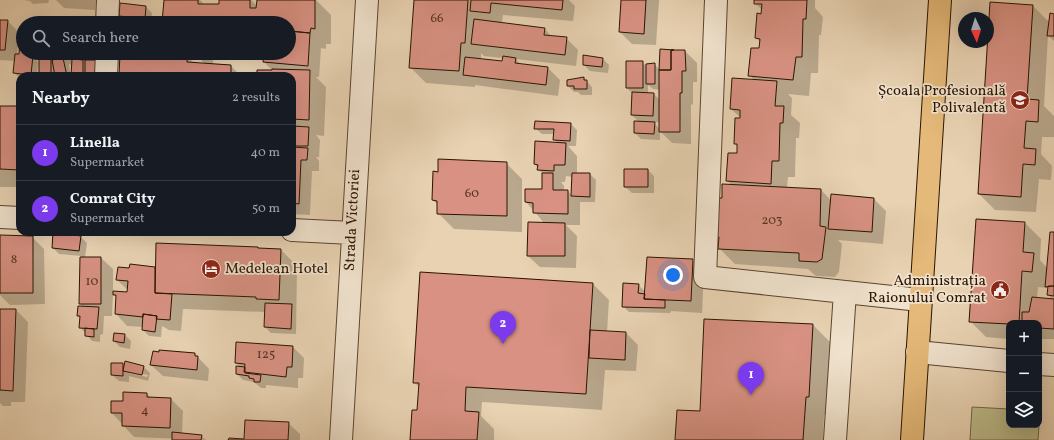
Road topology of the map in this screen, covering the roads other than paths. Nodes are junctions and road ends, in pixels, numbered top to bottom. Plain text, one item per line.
1 (108, 0) edge
2 (366, 0) edge
3 (716, 0) edge
4 (940, 0) edge
5 (107, 16) edge
6 (106, 60) edge
7 (106, 72) edge
8 (0, 217) edge
9 (16, 218) edge
10 (296, 230) edge
11 (352, 233) junction
12 (845, 292) junction
13 (920, 300) junction
14 (917, 352) junction
15 (1006, 361) edge
16 (1042, 364) edge
17 (1054, 365) edge
18 (341, 440) edge
19 (835, 440) edge
20 (912, 440) edge

1 - 5 street
2 - 11 street, Strada Victoriei
3 - 12 street
4 - 13 main road
6 - 7 street
8 - 9 street
10 - 11 street
11 - 18 street, Strada Victoriei
12 - 13 street
12 - 19 street
13 - 14 main road
14 - 15 street
14 - 20 main road
16 - 17 street

